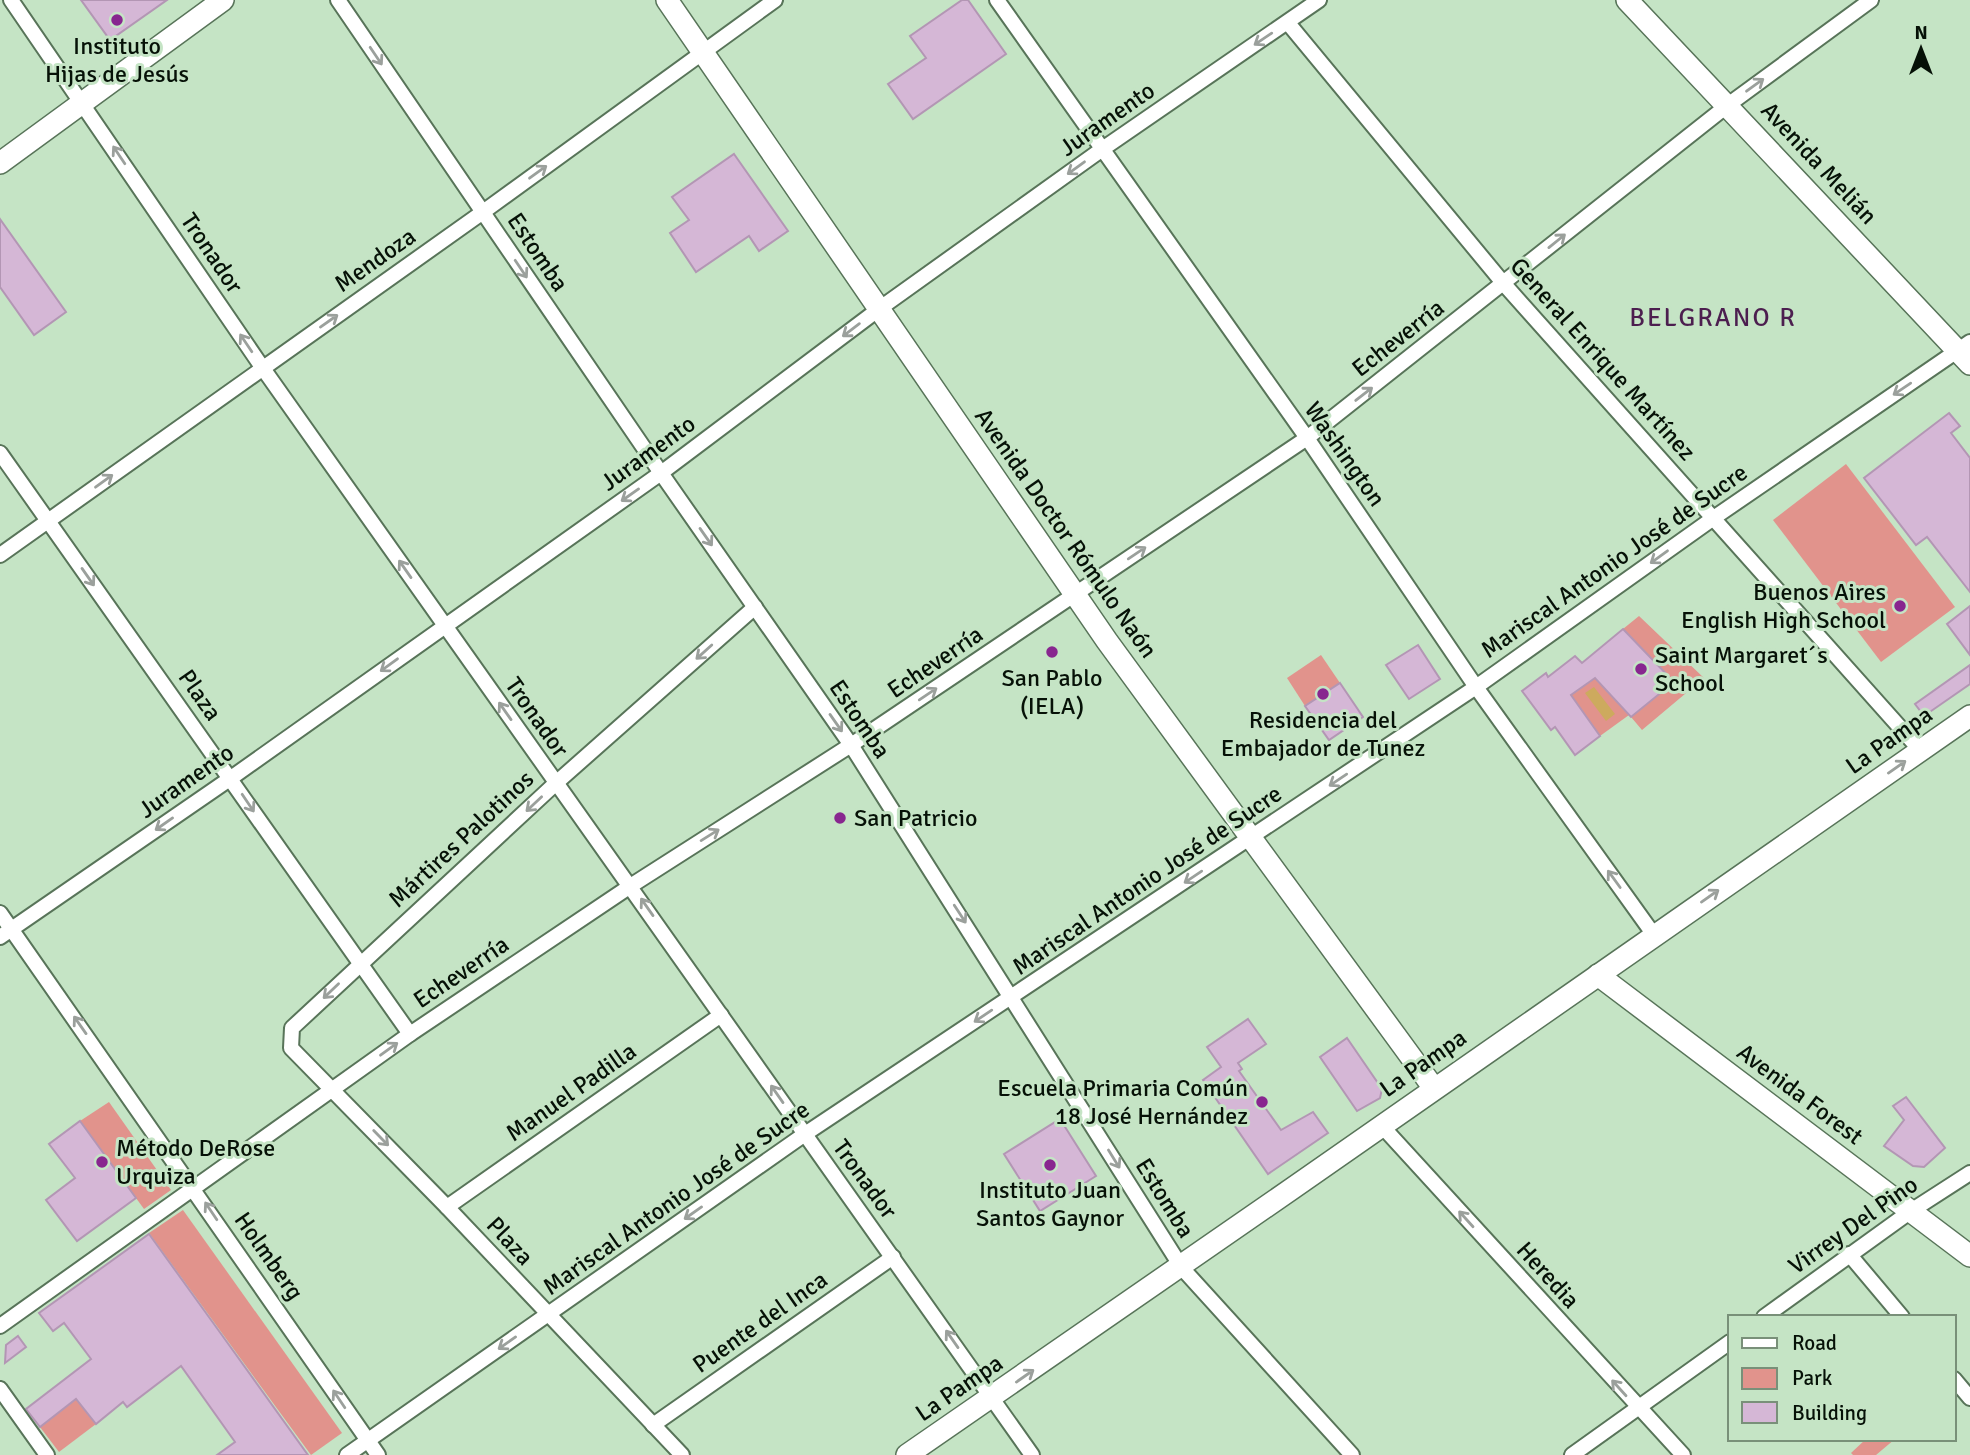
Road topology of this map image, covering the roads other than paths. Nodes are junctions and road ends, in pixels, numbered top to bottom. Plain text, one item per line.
1 (11, 0) edge
2 (223, 0) edge
3 (338, 0) edge
4 (667, 0) edge
5 (775, 0) edge
6 (997, 0) edge
7 (1319, 0) edge
8 (1627, 0) edge
9 (1871, 0) edge
10 (1287, 23) junction
11 (704, 52) junction
12 (84, 102) junction
13 (1728, 105) junction
14 (1101, 150) junction
15 (0, 163) edge
16 (483, 212) junction
17 (1504, 284) junction
18 (879, 309) junction
19 (1966, 352) edge
20 (262, 367) junction
21 (1307, 438) junction
22 (0, 453) edge
23 (661, 473) junction
24 (1715, 517) junction
25 (49, 522) junction
26 (0, 555) edge
27 (1075, 595) junction
28 (755, 607) junction
29 (445, 625) junction
30 (1476, 687) junction
31 (1970, 716) edge
32 (851, 745) junction
33 (1921, 751) junction
34 (231, 778) junction
35 (556, 783) junction
36 (1250, 839) junction
37 (632, 885) junction
38 (0, 913) edge
39 (6, 933) edge
40 (1654, 935) junction
41 (359, 964) junction
42 (1598, 975) junction
43 (1013, 997) junction
44 (721, 1015) junction
45 (410, 1034) junction
46 (1433, 1087) junction
47 (333, 1089) junction
48 (1381, 1125) junction
49 (805, 1134) junction
50 (1970, 1173) edge
51 (193, 1186) junction
52 (447, 1207) junction
53 (1910, 1211) junction
54 (1849, 1254) junction
55 (1970, 1256) edge
56 (893, 1257) junction
57 (1182, 1268) junction
58 (548, 1315) junction
59 (1768, 1315) edge
60 (1900, 1315) edge
61 (0, 1326) edge
62 (1728, 1343) edge
63 (1956, 1381) edge
64 (0, 1389) edge
65 (993, 1398) junction
66 (1970, 1398) edge
67 (1639, 1409) junction
68 (653, 1425) junction
69 (368, 1440) junction
70 (47, 1455) edge
71 (347, 1455) edge
72 (378, 1455) edge
73 (682, 1455) edge
74 (907, 1455) edge
75 (1032, 1455) edge
76 (1352, 1455) edge
77 (1572, 1455) edge
78 (1683, 1455) edge

1 - 12 street, Tronador
2 - 12 street
3 -> 16 street, Estomba
4 - 11 street, Avenida Doctor Rómulo Naón
5 - 11 street, Mendoza
6 - 14 street, Washington
7 - 10 street, Juramento
8 - 13 street, Avenida Melián
13 -> 9 street, Echeverría
10 -> 14 street, Juramento
10 - 17 street, General Enrique Martínez
16 -> 11 street, Mendoza
11 - 18 street, Avenida Doctor Rómulo Naón
12 - 15 street
20 -> 12 street, Tronador
17 -> 13 street, Echeverría
13 - 19 street, Avenida Melián
14 -> 18 street, Juramento
14 - 21 street, Washington
20 -> 16 street, Mendoza
16 -> 23 street, Estomba
21 -> 17 street, Echeverría
17 - 24 street, General Enrique Martínez
18 -> 23 street, Juramento
18 - 27 street, Avenida Doctor Rómulo Naón
19 -> 24 street, Mariscal Antonio José de Sucre
25 -> 20 street, Mendoza
29 -> 20 street, Tronador
27 -> 21 street, Echeverría
21 - 30 street, Washington
22 - 25 street, Plaza
23 -> 28 street, Estomba
23 -> 29 street, Juramento
24 -> 30 street, Mariscal Antonio José de Sucre
24 - 33 street, General Enrique Martínez
25 - 26 street, Mendoza
25 -> 34 street, Plaza
32 -> 27 street, Echeverría
27 - 36 street, Avenida Doctor Rómulo Naón
28 -> 32 street, Estomba
28 -> 35 street, Mártires Palotinos
29 -> 34 street, Juramento
35 -> 29 street, Tronador
30 -> 36 street, Mariscal Antonio José de Sucre
40 -> 30 street, Washington
31 - 33 street, La Pampa
37 -> 32 street, Echeverría
32 -> 43 street, Estomba
40 -> 33 street, La Pampa
34 -> 39 street, Juramento
34 -> 41 street, Plaza
35 - 37 street, Tronador
35 -> 41 street, Mártires Palotinos
36 -> 43 street, Mariscal Antonio José de Sucre
36 - 46 street, Avenida Doctor Rómulo Naón
44 -> 37 street, Tronador
37 - 45 street, Echeverría
38 - 39 street, Holmberg
51 -> 39 street, Holmberg
40 - 42 street, La Pampa
41 - 45 street, Plaza
41 -> 47 street, Mártires Palotinos
42 - 46 street, La Pampa
42 - 53 street, Avenida Forest
43 -> 49 street, Mariscal Antonio José de Sucre
43 -> 57 street, Estomba
49 -> 44 street, Tronador
44 - 52 street, Manuel Padilla
47 -> 45 street, Echeverría
46 - 48 street, La Pampa
47 - 51 street, Echeverría
47 -> 52 street, Plaza
48 - 57 street, La Pampa
67 -> 48 street, Heredia
49 - 56 street, Tronador
49 -> 58 street, Mariscal Antonio José de Sucre
50 - 53 street, Virrey Del Pino
51 - 61 street, Echeverría
69 -> 51 street, Holmberg
52 - 58 street, Plaza
53 - 54 street, Virrey Del Pino
53 - 55 street, Avenida Forest
54 - 59 street, Virrey Del Pino
54 - 60 street
65 -> 56 street, Tronador
56 - 68 street, Puente del Inca
65 -> 57 street, La Pampa
57 - 76 street, Estomba
58 - 68 street, Plaza
58 -> 69 street, Mariscal Antonio José de Sucre
62 - 67 street
63 - 66 street
64 - 70 street
65 - 74 street, La Pampa
65 - 75 street, Tronador
67 - 77 street
67 - 78 street, Heredia
68 - 73 street, Plaza
69 - 71 street, Mariscal Antonio José de Sucre
69 - 72 street, Holmberg

